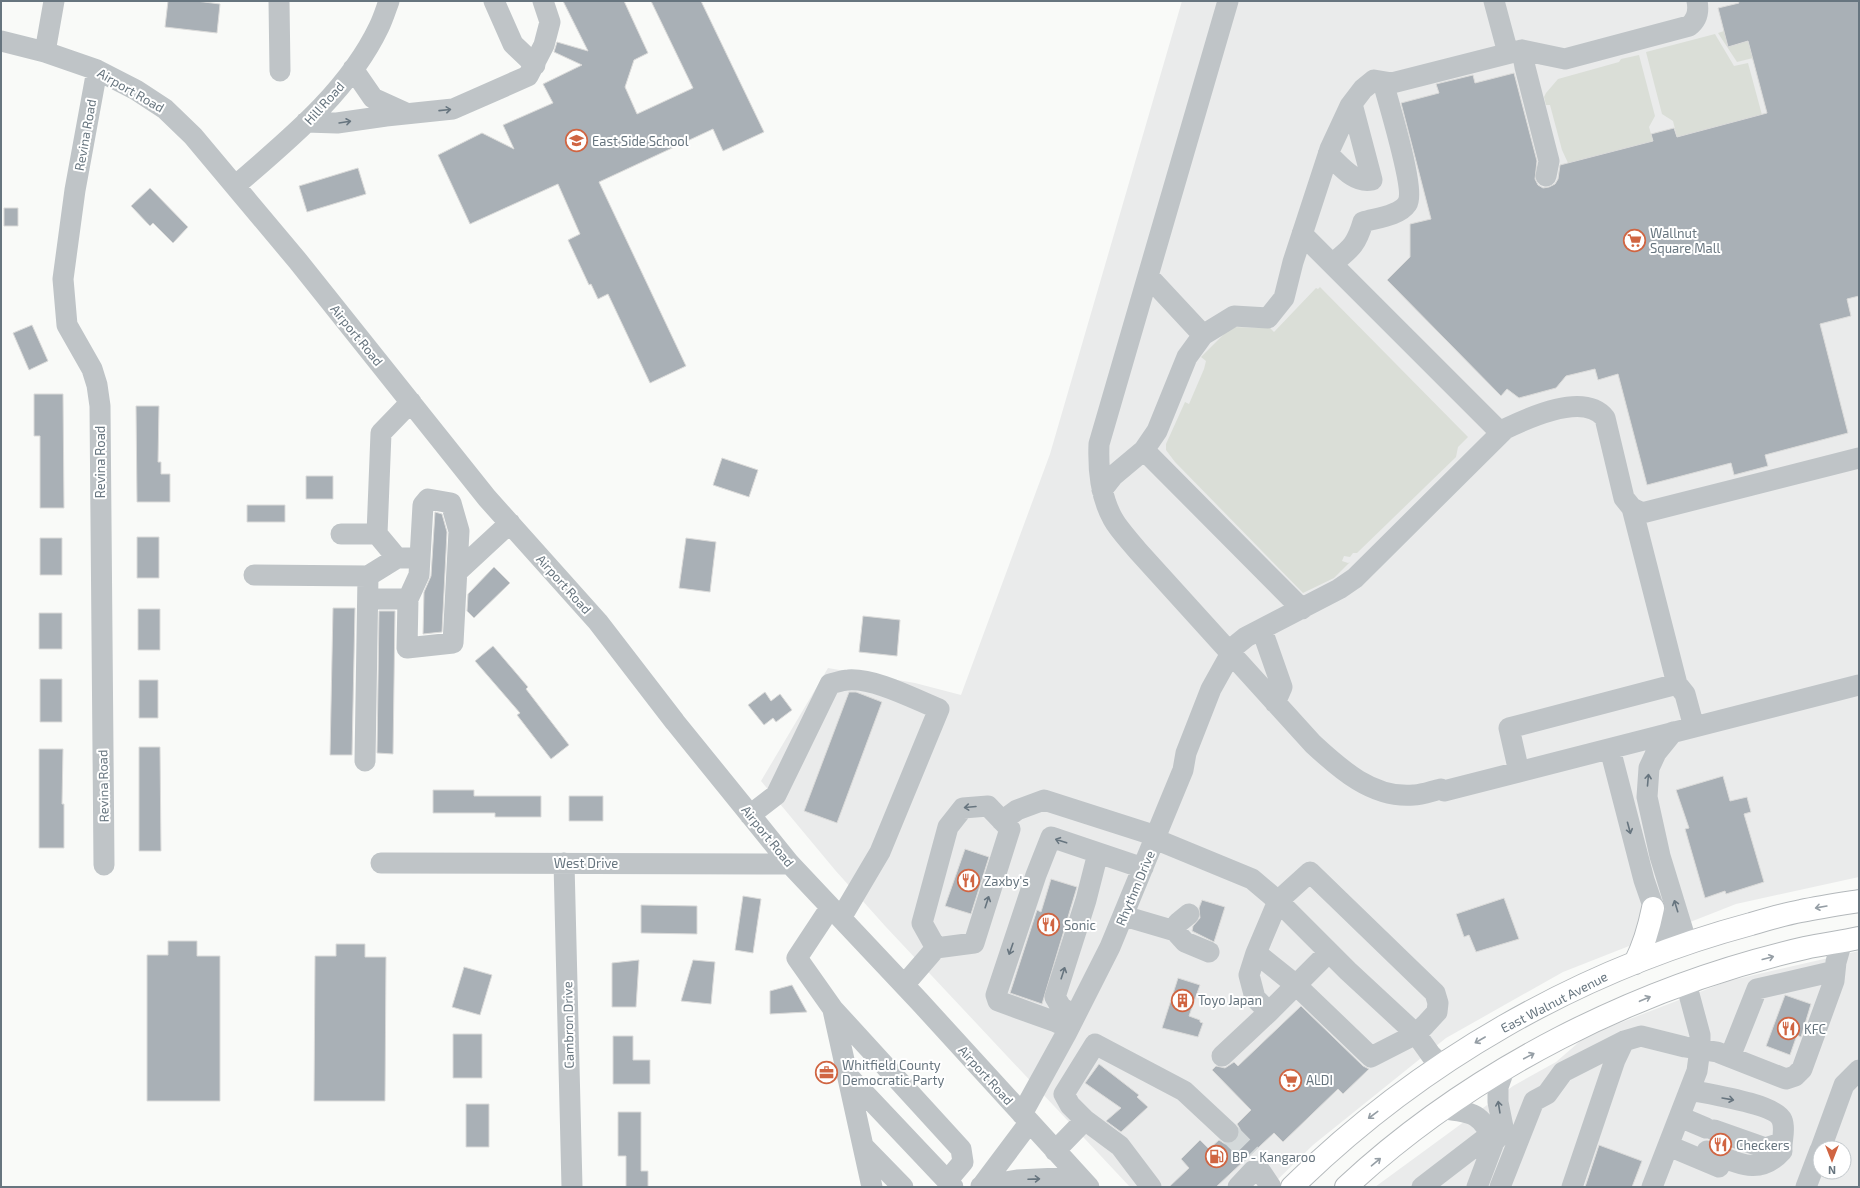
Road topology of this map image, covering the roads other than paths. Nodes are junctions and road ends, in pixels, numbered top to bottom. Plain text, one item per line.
1 (54, 1) edge
2 (278, 1) edge
3 (389, 1) edge
4 (494, 1) edge
5 (543, 1) edge
6 (1228, 1) edge
7 (1494, 1) edge
8 (1697, 1) edge
9 (1, 41) edge
10 (45, 52) junction
11 (1515, 52) junction
12 (535, 66) junction
13 (353, 69) junction
14 (97, 70) junction
15 (280, 71) dead end
16 (1383, 82) junction
17 (1352, 104) junction
18 (406, 114) junction
19 (306, 122) junction
20 (1328, 154) junction
21 (1546, 176) dead end
22 (235, 186) junction
23 (1302, 234) junction
24 (1332, 264) junction
25 (1148, 276) junction
26 (1203, 335) junction
27 (411, 402) junction
28 (1501, 433) junction
29 (1144, 450) junction
30 (1859, 458) edge
31 (1102, 490) junction
32 (1632, 508) junction
33 (510, 523) junction
34 (341, 534) dead end
35 (377, 534) junction
36 (397, 558) junction
37 (420, 558) junction
38 (457, 572) junction
39 (254, 575) dead end
40 (368, 576) junction
41 (368, 599) junction
42 (408, 599) junction
43 (1302, 609) junction
44 (1262, 630) junction
45 (1230, 654) junction
46 (1677, 684) junction
47 (1859, 685) edge
48 (1275, 703) junction
49 (1694, 727) junction
50 (1673, 732) junction
51 (1610, 749) junction
52 (365, 761) dead end
53 (1519, 772) junction
54 (750, 815) junction
55 (1002, 821) junction
56 (1155, 840) junction
57 (1098, 853) junction
58 (381, 863) dead end
59 (564, 863) junction
60 (790, 864) junction
61 (104, 865) dead end
62 (1143, 868) junction
63 (1278, 901) junction
64 (1859, 901) edge
65 (1653, 908) junction
66 (835, 913) junction
67 (1189, 914) dead end
68 (1124, 916) junction
69 (1176, 931) junction
70 (1851, 940) edge
71 (1678, 947) junction
72 (936, 948) junction
73 (1209, 952) dead end
74 (1329, 952) junction
75 (1256, 953) junction
76 (1634, 963) junction
77 (1835, 971) junction
78 (1686, 983) junction
79 (904, 985) junction
80 (1296, 985) junction
81 (1055, 997) junction
82 (833, 1009) junction
83 (1269, 1012) junction
84 (1041, 1017) junction
85 (1072, 1022) junction
86 (1416, 1034) junction
87 (1624, 1041) junction
88 (1700, 1049) junction
89 (1222, 1056) dead end
90 (1730, 1057) junction
91 (1441, 1065) junction
92 (1504, 1070) junction
93 (1859, 1070) edge
94 (849, 1077) junction
95 (1690, 1090) junction
96 (1444, 1109) junction
97 (1680, 1117) junction
98 (1026, 1118) junction
99 (1084, 1120) junction
100 (1228, 1132) tunnel mouth
101 (1492, 1138) junction
102 (1823, 1140) edge
103 (862, 1145) junction
104 (1689, 1149) junction
105 (1055, 1151) junction
106 (1778, 1152) junction
107 (1812, 1171) edge
108 (1084, 1182) edge
109 (950, 1184) edge
110 (1484, 1185) edge
111 (981, 1186) edge
112 (572, 1187) edge
113 (872, 1187) edge
114 (903, 1187) edge
115 (1151, 1187) edge
116 (1238, 1187) edge
117 (1271, 1187) edge
118 (1292, 1187) edge
119 (1346, 1187) edge
120 (1422, 1187) edge
121 (1500, 1187) edge
122 (1572, 1187) edge
123 (1652, 1187) edge
124 (1806, 1187) edge

1 - 10 street
2 - 15 street
3 - 13 street, Hill Road
4 - 12 street
5 - 12 street
6 - 25 street
7 - 11 street
8 - 11 street
9 - 10 street, Airport Road
10 - 14 street, Airport Road
11 - 16 street
11 - 21 street
18 -> 12 street
13 - 18 street
13 - 19 street, Hill Road
14 - 22 street, Airport Road
14 - 61 street, Revina Road
16 - 17 street
16 - 24 street
17 - 20 street
17 - 20 street
19 -> 18 street
19 - 22 street, Hill Road
20 - 23 street
22 - 27 street, Airport Road
23 - 24 street
23 - 26 street
24 - 28 street
25 - 26 street
25 - 31 street
26 - 29 street
27 - 33 street, Airport Road
27 - 35 street
28 - 32 street, Rhythm Drive
28 - 43 street, Rhythm Drive
29 - 31 street
29 - 43 street
30 - 32 street
31 - 45 street
32 - 46 street, Rhythm Drive
33 - 38 street
33 - 54 street, Airport Road
34 - 35 street
35 - 36 street
36 - 37 street
36 - 40 street
37 - 38 street
37 - 42 street
38 - 42 street
39 - 40 street
40 - 41 street
41 - 42 street
41 - 52 street
43 - 44 street, Rhythm Drive
44 - 45 street, Rhythm Drive
44 - 48 street
45 - 48 street
45 - 56 street, Rhythm Drive
46 - 49 street, Rhythm Drive
46 - 53 street
47 - 49 street
48 - 53 street
49 - 50 street
50 - 51 street
71 -> 50 street
51 - 53 street
51 -> 65 street
54 - 60 street, Airport Road
54 - 66 street
55 - 56 street
72 -> 55 street
55 -> 72 street
56 - 62 street, Rhythm Drive
56 - 63 street
57 - 62 street
81 -> 57 street
57 -> 84 street
58 - 59 street, West Drive
59 - 60 street, West Drive
59 - 112 street, Cambron Drive
60 - 66 street, Airport Road
62 - 68 street, Rhythm Drive
63 - 74 street
63 - 75 street
63 - 86 street
64 -> 71 main road, East Walnut Avenue
65 - 71 street
65 - 76 main road
66 - 79 street, Airport Road
66 - 82 street
67 - 69 street
68 - 69 street
68 - 85 street, Rhythm Drive
69 - 73 street
70 - 77 street
78 -> 70 main road
71 - 76 main road, East Walnut Avenue
72 - 79 street
74 - 80 street
74 - 86 street
75 - 80 street
75 - 83 street
76 -> 91 main road, East Walnut Avenue
77 - 90 street
77 - 90 street
78 - 88 street
92 -> 78 main road
79 - 98 street, Airport Road
80 - 83 street
80 - 86 street
81 - 84 street
81 - 85 street
82 - 94 street
82 - 109 street
83 - 89 street
84 - 85 street
85 - 98 street, Rhythm Drive
86 - 91 street
87 - 88 street
87 - 121 street
87 - 122 street
88 - 90 street
88 - 95 street
91 -> 118 main road, East Walnut Avenue
92 - 96 main road
101 -> 92 street
93 - 102 street
94 - 103 street
94 - 109 street
95 - 97 street
95 -> 106 street
96 - 101 street
119 -> 96 main road
97 - 104 street
97 - 106 street
98 - 105 street, Airport Road
98 - 111 street, Rhythm Drive
99 - 100 street
99 - 105 street
99 - 115 street
101 - 110 street
101 - 120 street
103 - 113 street
103 - 114 street
104 - 106 street
104 - 123 street
105 - 108 street, Airport Road
107 - 124 street
111 -> 108 street
116 - 117 street

